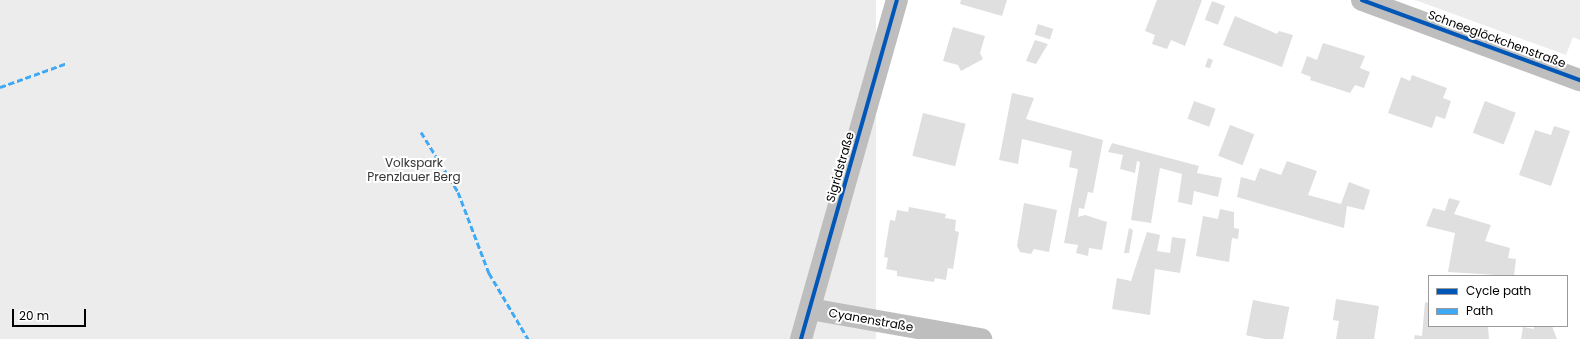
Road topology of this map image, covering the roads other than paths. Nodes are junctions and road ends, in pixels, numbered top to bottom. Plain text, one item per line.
1 (897, 0) edge
2 (1362, 0) edge
3 (1580, 80) edge
4 (810, 309) junction
5 (801, 339) edge
6 (981, 339) edge

1 - 4 street, Sigridstraße
2 - 3 street, Schneeglöckchenstraße
4 - 5 street, Sigridstraße
4 - 6 street, Cyanenstraße

